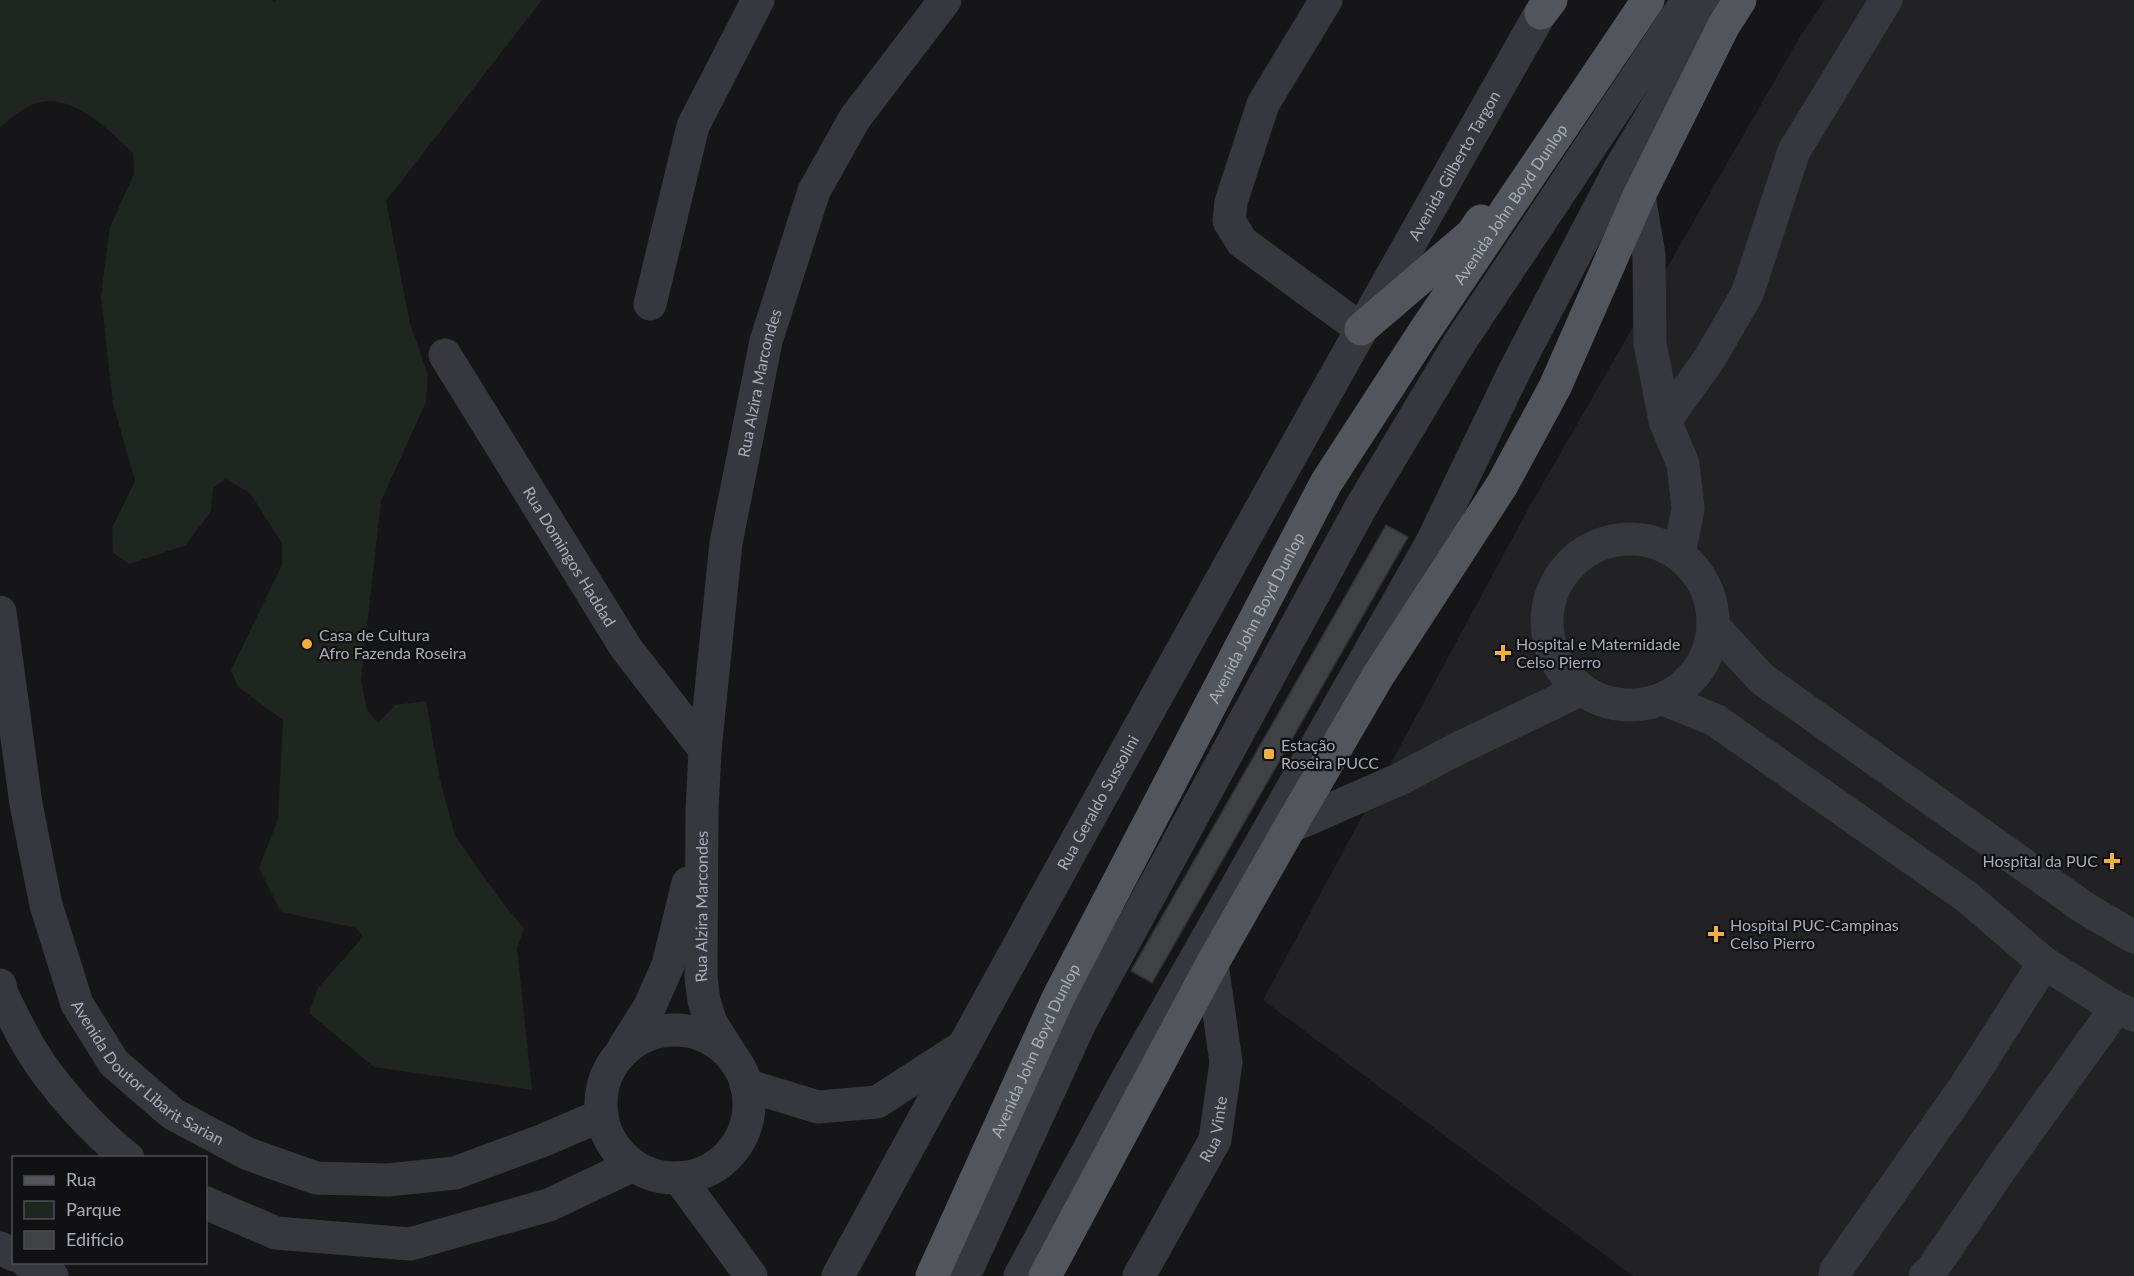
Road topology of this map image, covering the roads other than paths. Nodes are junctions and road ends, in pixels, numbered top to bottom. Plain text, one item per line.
1 (758, 0) edge
2 (945, 0) edge
3 (1326, 0) edge
4 (1623, 0) edge
5 (1648, 0) edge
6 (1688, 0) edge
7 (1721, 0) edge
8 (1740, 0) edge
9 (1886, 0) edge
10 (1547, 4) edge
11 (1639, 196) junction
12 (650, 304) dead end
13 (1361, 329) junction
14 (445, 355) dead end
15 (1665, 421) junction
16 (1679, 554) junction
17 (1, 625) edge
18 (1713, 626) junction
19 (1580, 690) junction
20 (1663, 699) junction
21 (705, 750) junction
22 (702, 811) junction
23 (1290, 827) junction
24 (2134, 937) edge
25 (1212, 963) junction
26 (2044, 963) junction
27 (0, 985) edge
28 (2125, 1011) edge
29 (963, 1047) junction
30 (617, 1059) junction
31 (743, 1076) junction
32 (602, 1115) junction
33 (125, 1156) edge
34 (633, 1165) junction
35 (679, 1178) junction
36 (207, 1203) edge
37 (29, 1264) edge
38 (52, 1276) edge
39 (751, 1276) edge
40 (838, 1276) edge
41 (932, 1276) edge
42 (964, 1276) edge
43 (1020, 1276) edge
44 (1045, 1276) edge
45 (1139, 1276) edge
46 (1835, 1276) edge
47 (1925, 1276) edge

1 - 12 street
2 - 21 street, Rua Alzira Marcondes
3 - 13 street
4 - 13 main road
5 - 41 main road, Avenida John Boyd Dunlop
6 - 42 street
7 - 43 street
8 - 11 main road
9 - 15 street
10 - 13 street, Avenida Gilberto Targon
11 - 15 street
11 - 23 main road
13 - 29 street, Rua Geraldo Sussolini
14 - 21 street, Rua Domingos Haddad
15 - 16 street
16 - 18 street
16 - 19 street
17 - 32 street, Avenida Doutor Libarit Sarian
18 - 20 street
18 - 24 street
19 - 20 street
19 - 23 street
20 - 26 street
21 - 22 street, Rua Alzira Marcondes
22 - 30 street, Rua Alzira Marcondes
22 - 31 street, Rua Alzira Marcondes
23 - 25 main road
25 - 44 main road
25 - 45 street, Rua Vinte
26 - 28 street
26 - 46 street
27 - 33 street
28 - 47 street
29 - 31 street
29 - 40 street, Rua Geraldo Sussolini
30 - 31 street
30 - 32 street
31 - 35 street
32 - 34 street
34 - 35 street
34 - 36 street
35 - 39 street
37 - 38 street

